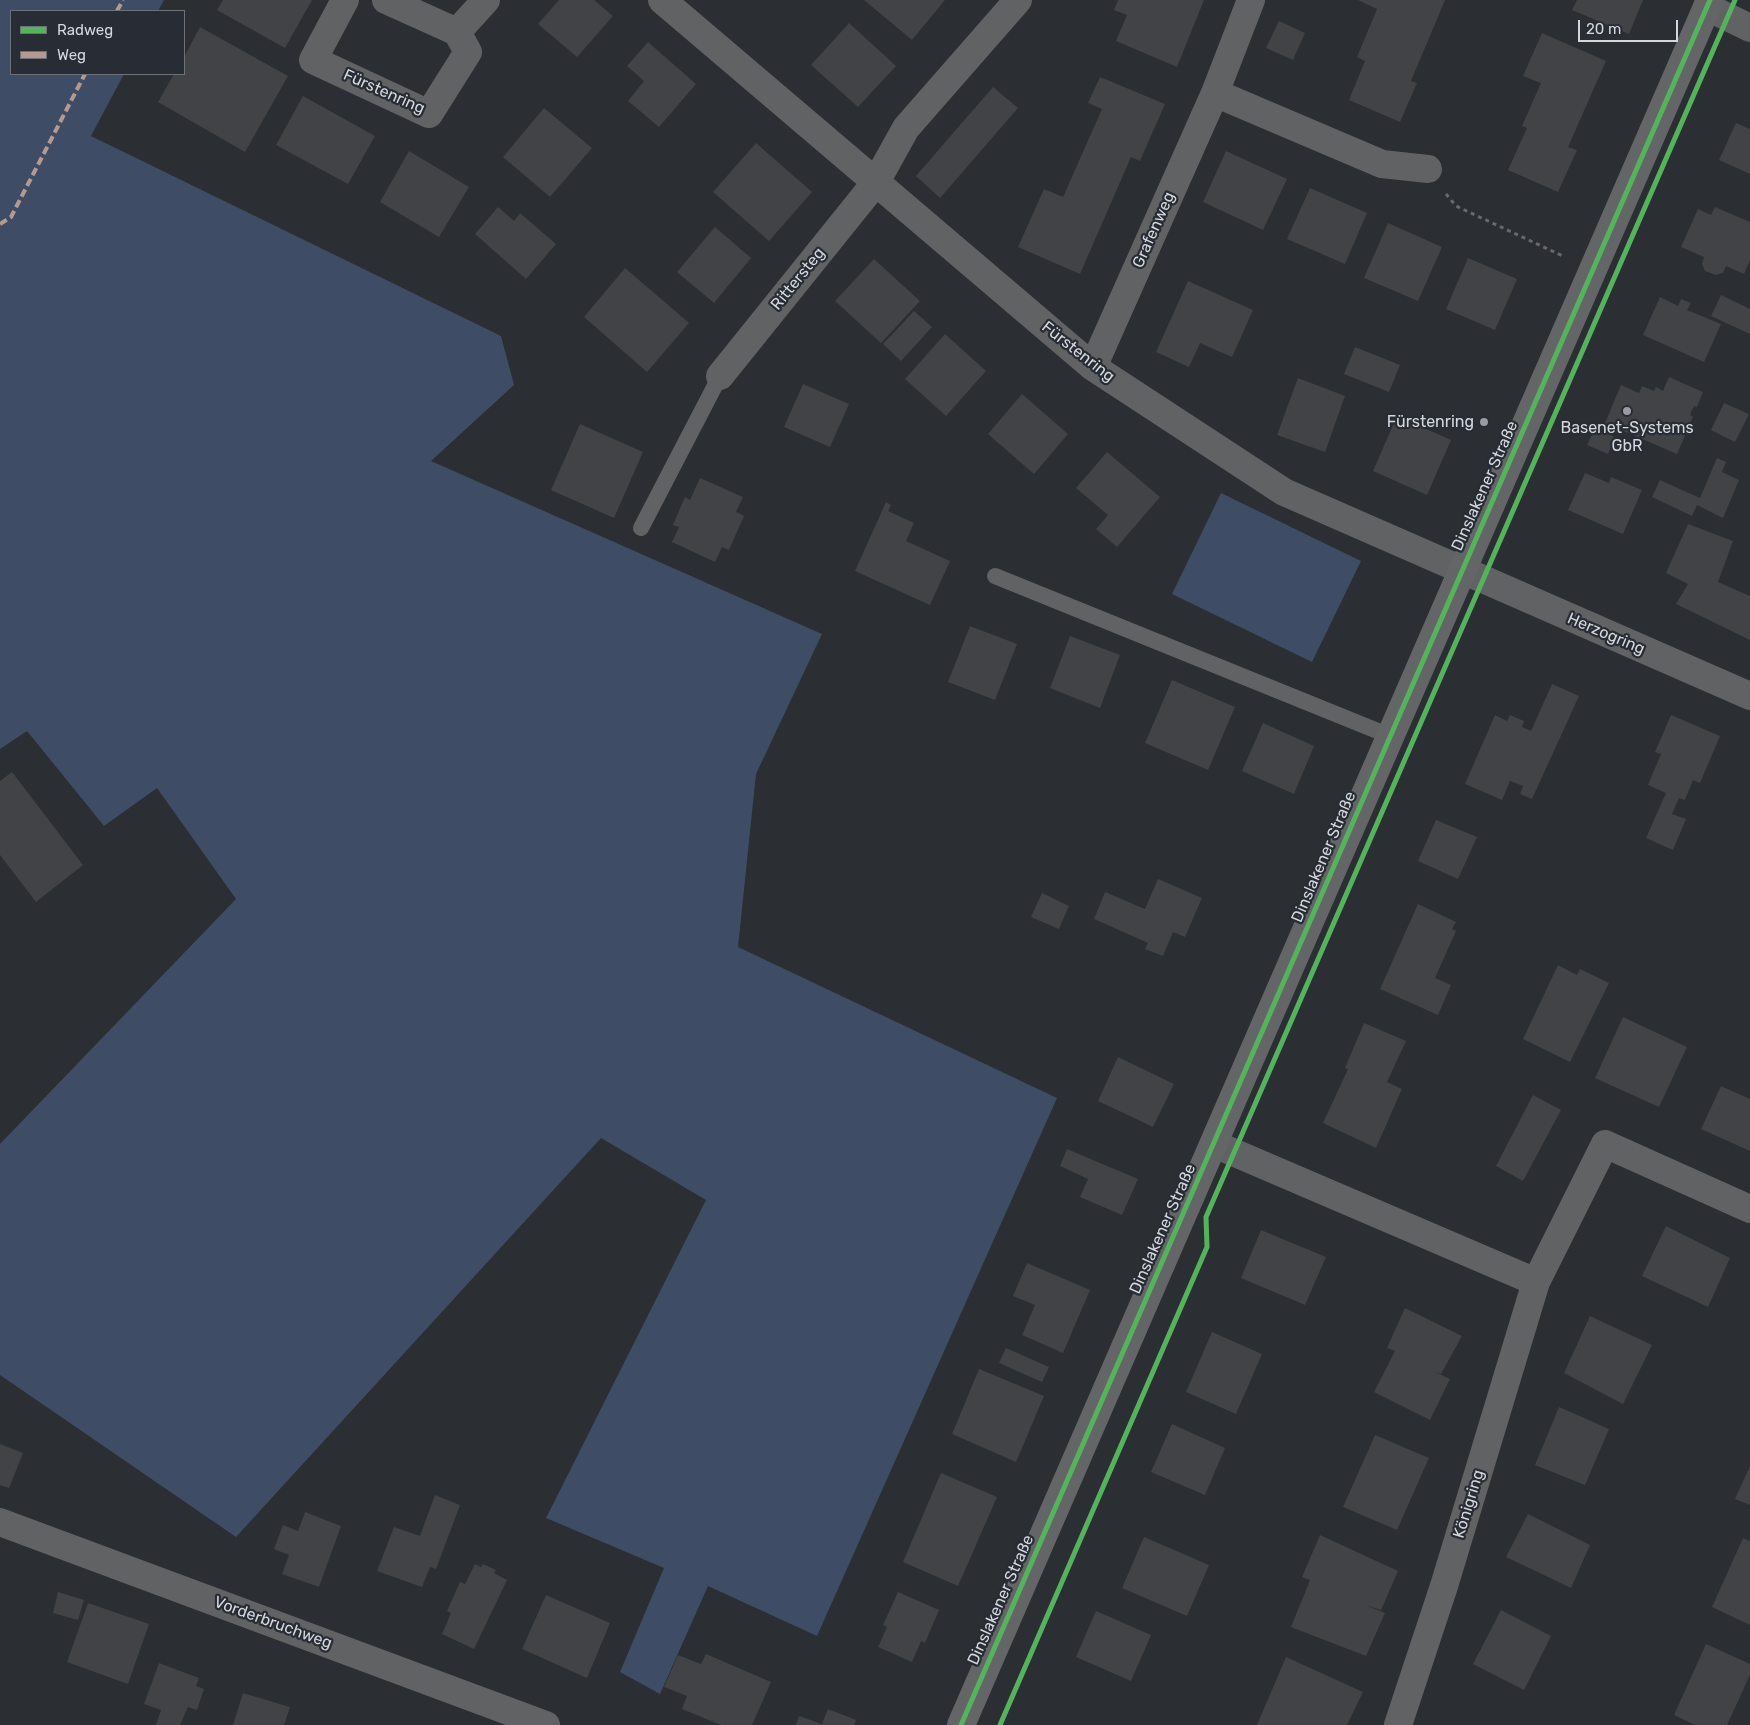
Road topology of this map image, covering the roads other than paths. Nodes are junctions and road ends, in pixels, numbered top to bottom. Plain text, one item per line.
1 (345, 0) edge
2 (386, 0) edge
3 (486, 0) edge
4 (662, 0) edge
5 (1018, 0) edge
6 (1251, 0) edge
7 (1708, 4) edge
8 (1750, 28) edge
9 (457, 32) junction
10 (1215, 93) junction
11 (1428, 169) road end
12 (876, 182) junction
13 (1093, 367) junction
14 (720, 376) joint
15 (641, 528) dead end
16 (1462, 570) junction
17 (995, 576) dead end
18 (1750, 696) edge
19 (1390, 736) junction
20 (1214, 1144) junction
21 (1750, 1208) edge
22 (1536, 1282) junction
23 (0, 1522) edge
24 (546, 1725) edge
25 (961, 1725) edge
26 (1398, 1725) edge

1 - 9 street, Fürstenring
2 - 9 street
3 - 9 street
4 - 12 street, Fürstenring
5 - 12 street
6 - 10 street, Grafenweg
7 - 8 street
7 - 16 main road, Dinslakener Straße
10 - 11 street
10 - 13 street, Grafenweg
12 - 13 street, Fürstenring
12 - 14 street, Rittersteg
13 - 16 street, Fürstenring
14 - 15 lane
16 - 18 street, Herzogring
16 - 19 main road, Dinslakener Straße
17 - 19 lane
19 - 20 main road, Dinslakener Straße
20 - 22 street
20 - 25 main road, Dinslakener Straße
21 - 22 street, Königring
22 - 26 street, Königring
23 - 24 street, Vorderbruchweg

